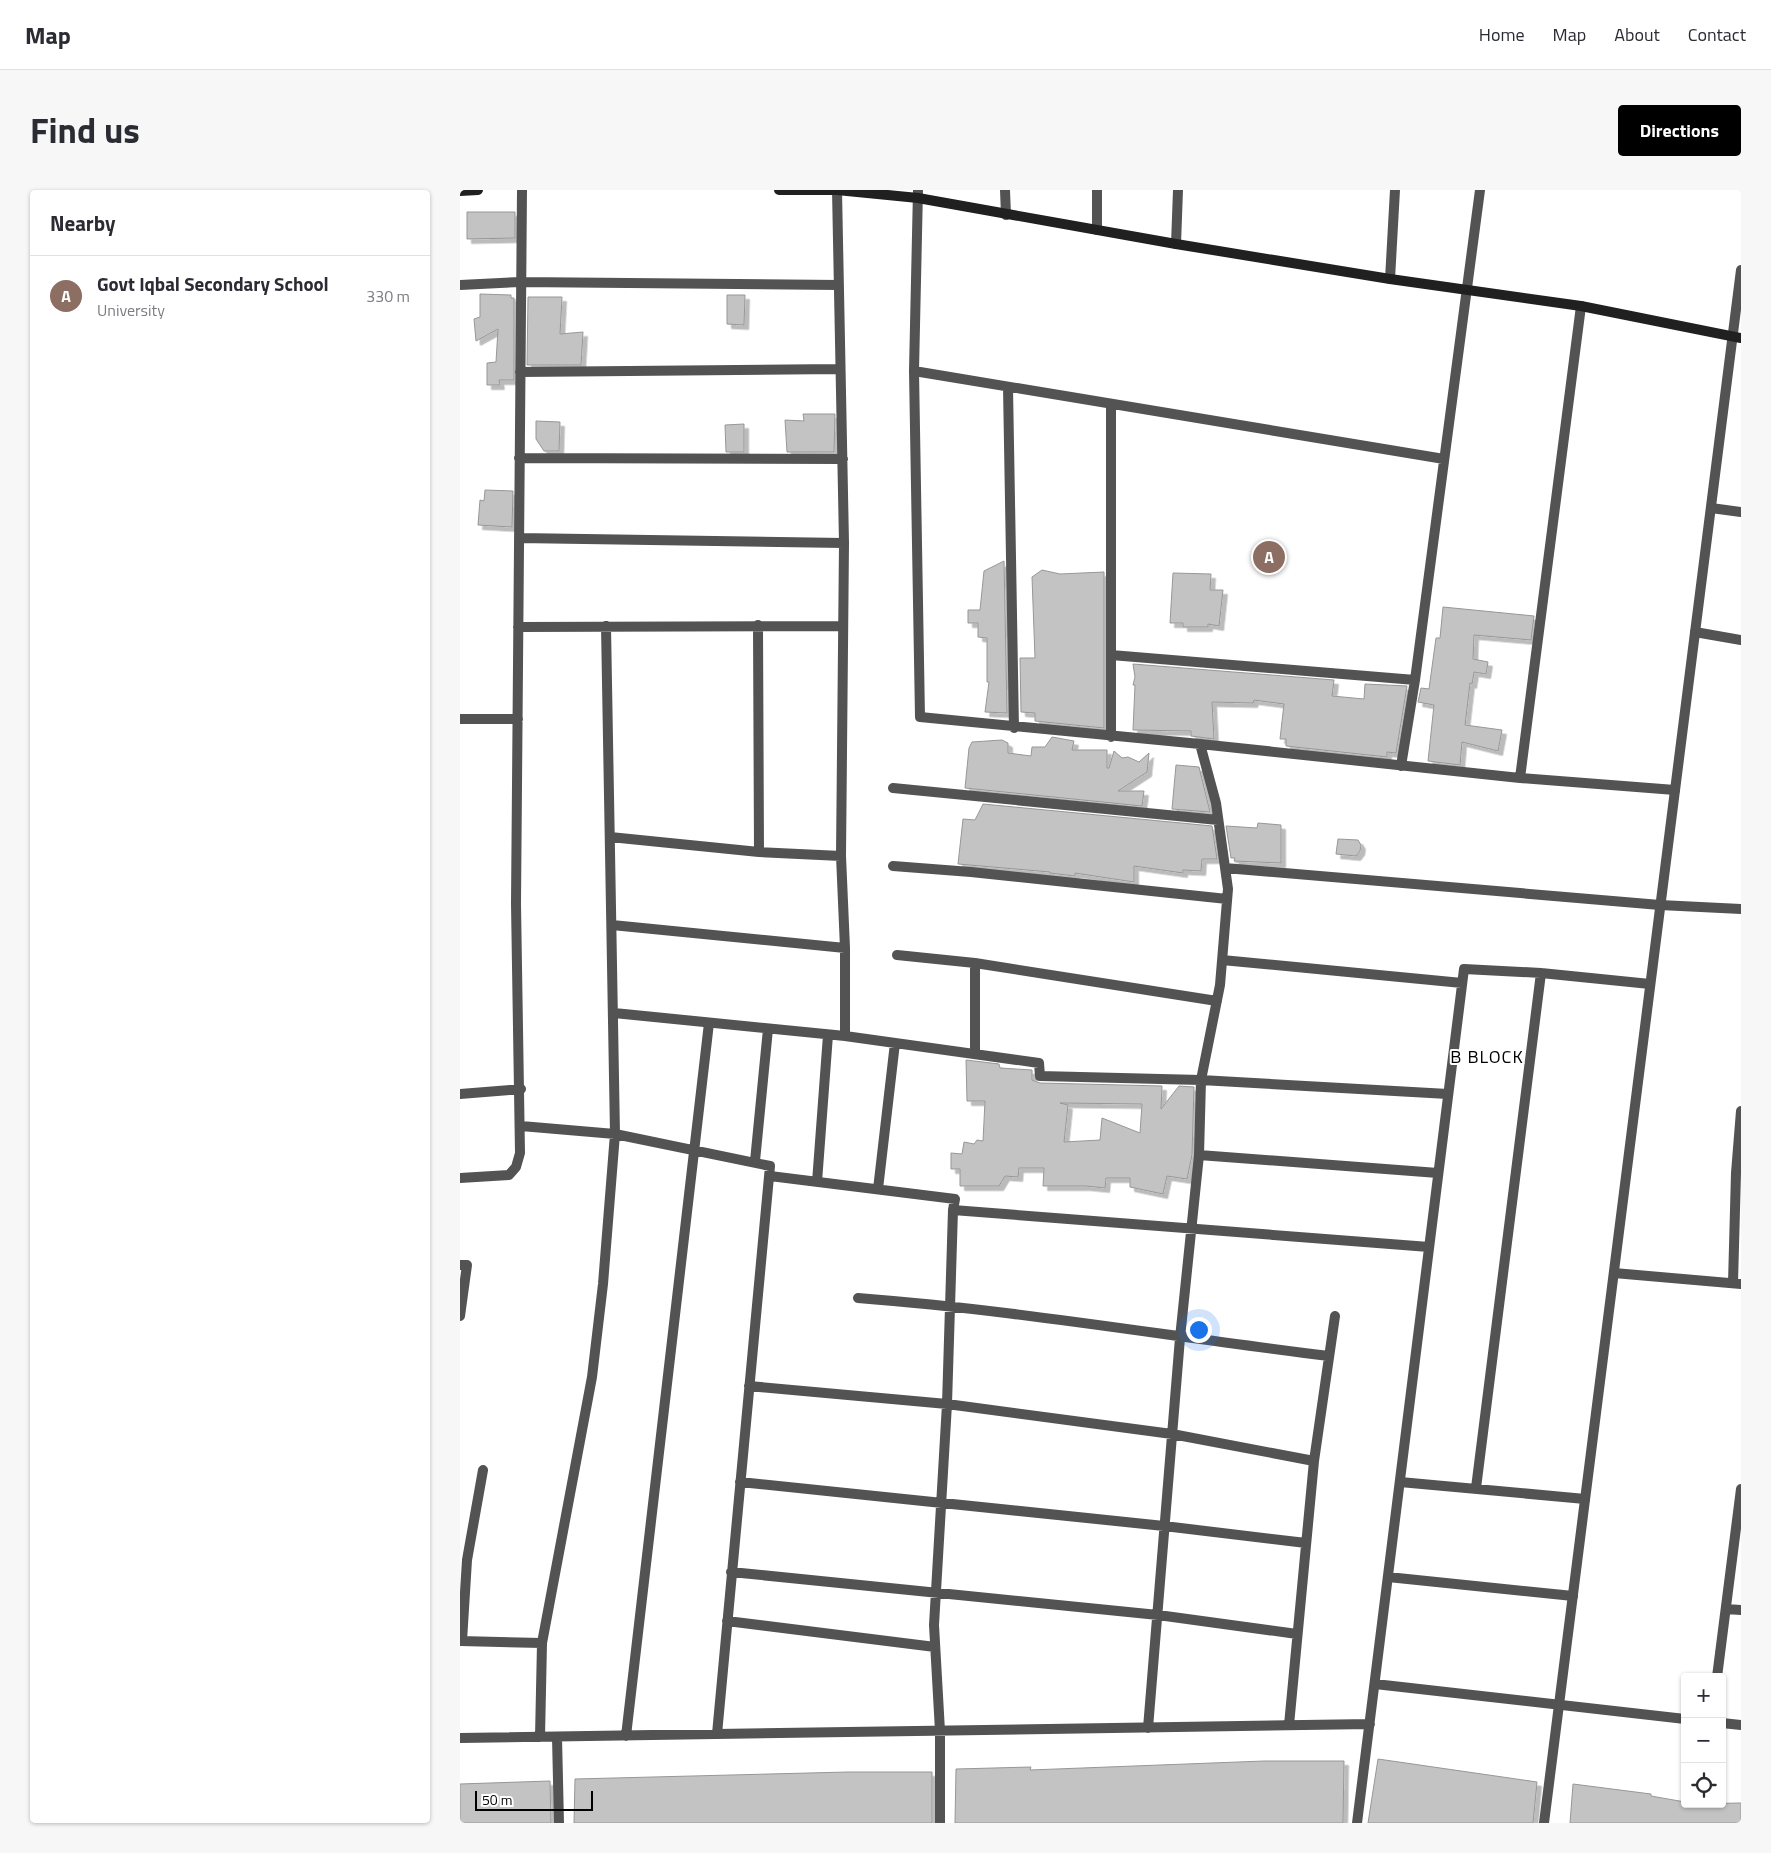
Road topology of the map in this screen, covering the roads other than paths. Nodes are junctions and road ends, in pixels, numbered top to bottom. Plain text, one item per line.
1 (478, 190) edge
2 (522, 190) edge
3 (780, 190) edge
4 (837, 190) edge
5 (1006, 190) edge
6 (1097, 190) edge
7 (1178, 190) edge
8 (1395, 190) edge
9 (1480, 190) edge
10 (460, 191) edge
11 (918, 194) edge
12 (1006, 214) junction
13 (1097, 230) junction
14 (1176, 244) junction
15 (1741, 270) edge
16 (1390, 279) junction
17 (520, 282) junction
18 (460, 285) edge
19 (839, 285) junction
20 (1466, 288) junction
21 (1581, 306) junction
22 (1737, 338) edge
23 (839, 369) junction
24 (914, 371) junction
25 (520, 372) junction
26 (1008, 387) junction
27 (1111, 404) junction
28 (519, 458) junction
29 (843, 459) junction
30 (1444, 459) junction
31 (1711, 508) junction
32 (1741, 512) edge
33 (519, 538) junction
34 (844, 543) junction
35 (758, 625) junction
36 (606, 626) junction
37 (843, 626) junction
38 (518, 627) junction
39 (1695, 632) junction
40 (1741, 640) edge
41 (1111, 655) junction
42 (1415, 680) junction
43 (460, 719) edge
44 (518, 719) junction
45 (1014, 728) junction
46 (1111, 737) junction
47 (1200, 744) junction
48 (1401, 766) junction
49 (1520, 778) junction
50 (893, 788) dead end
51 (1675, 790) junction
52 (1218, 820) junction
53 (610, 837) junction
54 (759, 852) junction
55 (841, 856) junction
56 (893, 866) dead end
57 (1225, 868) junction
58 (1227, 900) junction
59 (1660, 906) junction
60 (1741, 909) edge
61 (612, 925) junction
62 (845, 948) junction
63 (897, 956) dead end
64 (1222, 960) junction
65 (975, 963) junction
66 (1541, 973) junction
67 (1462, 983) junction
68 (1650, 984) junction
69 (1217, 1001) junction
70 (614, 1013) junction
71 (709, 1022) junction
72 (768, 1028) junction
73 (828, 1034) junction
74 (845, 1036) junction
75 (895, 1043) junction
76 (975, 1054) junction
77 (1201, 1080) junction
78 (520, 1089) junction
79 (460, 1094) edge
80 (1448, 1094) junction
81 (1741, 1112) edge
82 (521, 1126) junction
83 (615, 1134) junction
84 (695, 1150) junction
85 (1199, 1155) junction
86 (755, 1161) junction
87 (1438, 1172) junction
88 (1738, 1173) edge
89 (770, 1176) junction
90 (460, 1178) edge
91 (816, 1182) junction
92 (878, 1190) junction
93 (953, 1210) junction
94 (1190, 1230) junction
95 (1429, 1247) junction
96 (460, 1265) edge
97 (1614, 1273) junction
98 (1737, 1283) edge
99 (858, 1298) dead end
100 (951, 1305) junction
101 (460, 1316) edge
102 (1335, 1316) dead end
103 (1180, 1338) junction
104 (1329, 1356) junction
105 (749, 1386) junction
106 (947, 1404) junction
107 (1172, 1434) junction
108 (1314, 1461) junction
109 (483, 1470) dead end
110 (740, 1482) junction
111 (1400, 1482) junction
112 (1476, 1488) junction
113 (1741, 1489) edge
114 (1585, 1500) junction
115 (941, 1504) junction
116 (1164, 1526) junction
117 (1306, 1543) junction
118 (731, 1572) junction
119 (1388, 1577) junction
120 (936, 1593) junction
121 (1572, 1596) junction
122 (1726, 1609) junction
123 (1741, 1610) edge
124 (1158, 1615) junction
125 (727, 1621) junction
126 (1297, 1634) junction
127 (461, 1641) edge
128 (542, 1642) junction
129 (935, 1647) junction
130 (1718, 1673) edge
131 (1375, 1684) junction
132 (1559, 1704) junction
133 (1681, 1719) edge
134 (1726, 1723) edge
135 (1370, 1724) junction
136 (1288, 1725) junction
137 (1741, 1725) edge
138 (1148, 1728) junction
139 (940, 1731) junction
140 (717, 1734) junction
141 (626, 1736) junction
142 (540, 1737) junction
143 (557, 1737) junction
144 (460, 1738) edge
145 (559, 1823) edge
146 (940, 1823) edge
147 (1357, 1823) edge
148 (1544, 1823) edge

1 - 10 main road
2 - 17 street
3 - 4 main road
4 - 11 main road
4 - 19 street
5 - 12 street
6 - 13 street
7 - 14 street
8 - 16 street
9 - 20 street
11 - 12 main road
11 - 24 street
12 - 13 main road
13 - 14 main road
14 - 16 main road
15 - 22 street
16 - 20 main road
17 - 18 street
17 - 19 street
17 - 25 street
19 - 23 street
20 - 21 main road
20 - 30 street
21 - 22 main road
21 - 49 street
22 - 31 street
23 - 25 street
23 - 29 street
24 - 26 street
24 - 45 street
25 - 28 street
26 - 27 street
26 - 45 street
27 - 30 street
27 - 41 street
28 - 29 street
28 - 33 street
29 - 34 street
30 - 42 street
31 - 32 street
31 - 39 street
33 - 34 street
33 - 38 street
34 - 37 street
35 - 36 street
35 - 37 street
35 - 54 street
36 - 38 street
36 - 53 street
37 - 55 street
38 - 44 street
39 - 40 street
39 - 51 street
41 - 42 street
41 - 46 street
42 - 48 street
43 - 44 street
44 - 78 street
45 - 46 street
46 - 47 street
47 - 48 street
47 - 52 street
48 - 49 street
49 - 51 street
50 - 52 street
51 - 59 street
52 - 57 street
53 - 54 street
53 - 61 street
54 - 55 street
55 - 62 street
56 - 58 street
57 - 58 street
57 - 59 street
58 - 64 street
59 - 60 street
59 - 68 street
61 - 62 street
61 - 70 street
62 - 74 street
63 - 65 street
64 - 67 street
64 - 69 street
65 - 69 street
65 - 76 street
66 - 67 street
66 - 68 street
66 - 112 street
67 - 80 street
68 - 97 street
69 - 77 street
70 - 71 street
70 - 83 street
71 - 72 street
71 - 84 street
72 - 73 street
72 - 86 street
73 - 74 street
73 - 91 street
74 - 75 street
75 - 76 street
75 - 92 street
76 - 77 street
77 - 80 street
77 - 85 street
78 - 79 street
78 - 82 street
80 - 87 street
81 - 88 street
82 - 83 street
82 - 90 street
83 - 84 street
83 - 128 street
84 - 86 street
84 - 141 street
85 - 87 street
85 - 94 street
86 - 89 street
87 - 95 street
88 - 98 street
89 - 91 street
89 - 105 street
91 - 92 street
92 - 93 street
93 - 94 street
93 - 100 street
94 - 95 street
94 - 103 street
95 - 111 street
96 - 101 street
97 - 98 street
97 - 114 street
99 - 100 street
100 - 103 street
100 - 106 street
102 - 104 street
103 - 104 street
103 - 107 street
104 - 108 street
105 - 106 street
105 - 110 street
106 - 107 street
106 - 115 street
107 - 108 street
107 - 116 street
108 - 117 street
109 - 127 street
110 - 115 street
110 - 118 street
111 - 112 street
111 - 119 street
112 - 114 street
113 - 122 street
114 - 121 street
115 - 116 street
115 - 120 street
116 - 117 street
116 - 124 street
117 - 126 street
118 - 120 street
118 - 125 street
119 - 121 street
119 - 131 street
120 - 124 street
120 - 129 street
121 - 132 street
122 - 123 street
122 - 130 street
124 - 126 street
124 - 138 street
125 - 129 street
125 - 140 street
126 - 136 street
127 - 128 street
128 - 142 street
129 - 139 street
131 - 132 street
131 - 135 street
132 - 133 street
132 - 148 street
134 - 137 street
135 - 136 street
135 - 147 street
136 - 138 street
138 - 139 street
139 - 140 street
139 - 146 street
140 - 141 street
141 - 143 street
142 - 143 street
142 - 144 street
143 - 145 street

